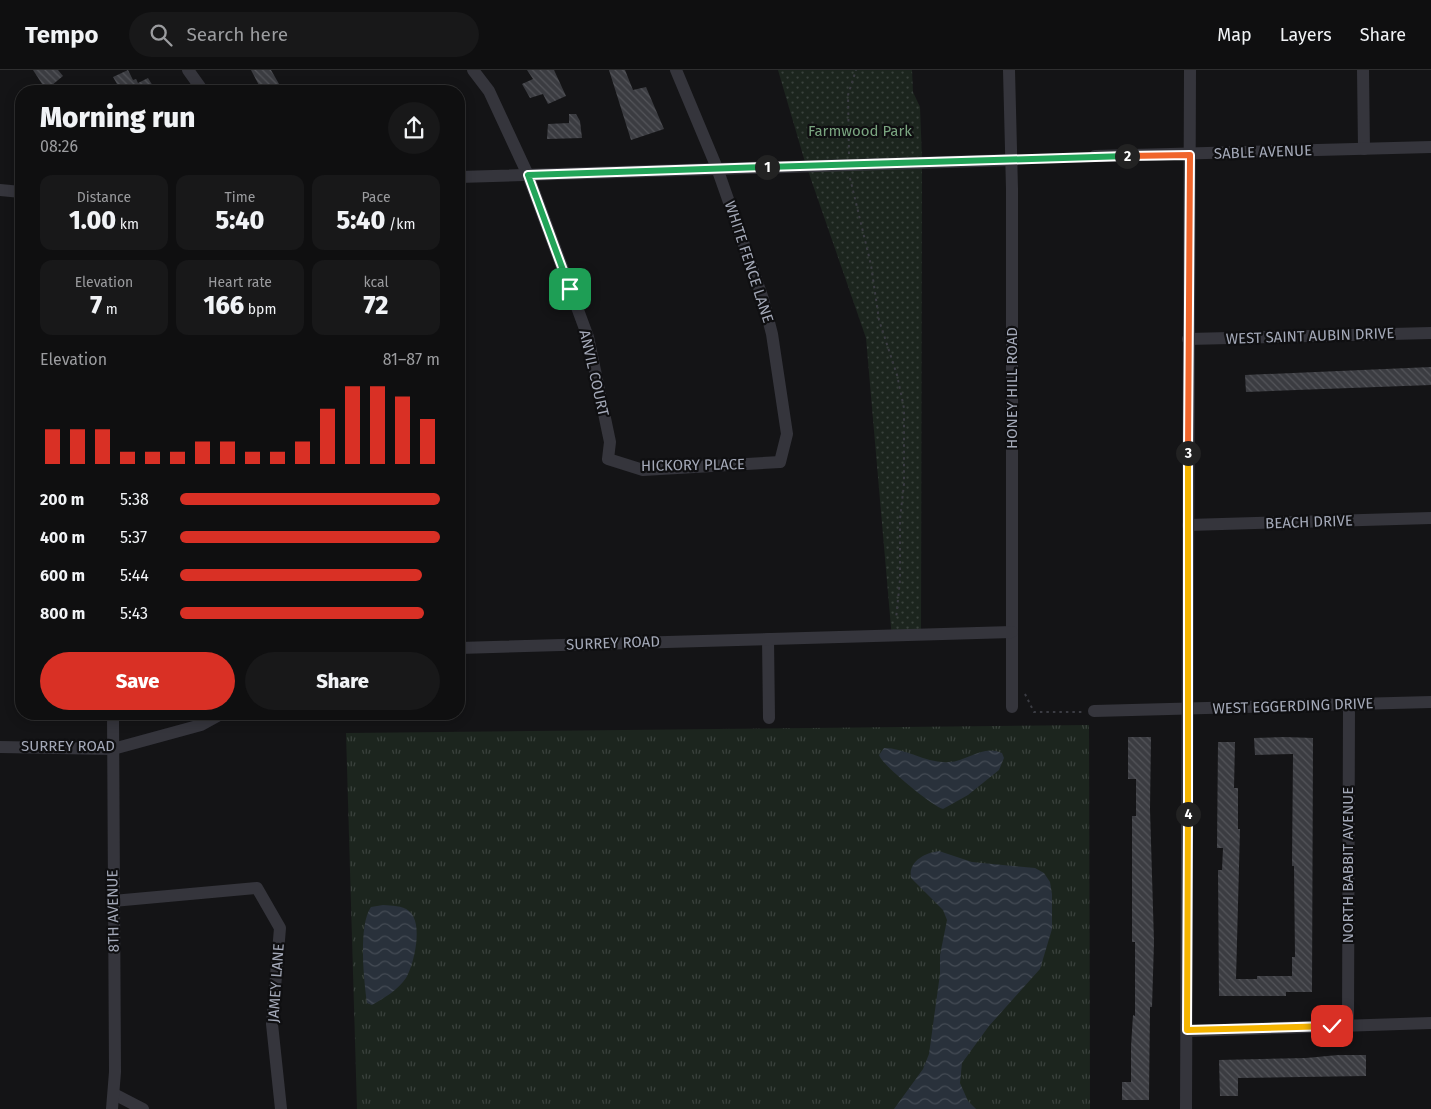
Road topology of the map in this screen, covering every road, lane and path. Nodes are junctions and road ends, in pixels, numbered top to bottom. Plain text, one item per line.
1 (188, 70) edge
2 (473, 70) edge
3 (676, 70) edge
4 (856, 70) edge
5 (1009, 70) edge
6 (1190, 70) edge
7 (1363, 70) edge
8 (199, 85) edge
9 (1431, 147) edge
10 (849, 149) dead end
11 (1364, 149) junction
12 (1190, 155) junction
13 (1096, 156) joint
14 (1011, 160) junction
15 (718, 168) junction
16 (528, 175) junction
17 (465, 177) edge
18 (850, 183) dead end
19 (0, 190) edge
20 (15, 191) edge
21 (1431, 333) edge
22 (1188, 339) junction
23 (608, 459) joint
24 (780, 462) joint
25 (1431, 518) edge
26 (1188, 525) junction
27 (896, 619) dead end
28 (1012, 632) junction
29 (768, 639) junction
30 (465, 648) edge
31 (1024, 694) dead end
32 (1431, 702) edge
33 (1349, 705) junction
34 (1012, 707) dead end
35 (1188, 710) junction
36 (1094, 711) joint
37 (769, 718) dead end
38 (113, 720) edge
39 (210, 720) edge
40 (0, 747) edge
41 (112, 748) junction
42 (113, 901) junction
43 (1431, 1023) edge
44 (1348, 1026) junction
45 (1187, 1030) junction
46 (114, 1094) junction
47 (112, 1109) edge
48 (143, 1109) edge
49 (281, 1109) edge
50 (1186, 1109) edge

1 - 8 street
2 - 16 street, ANVIL COURT
3 - 15 street, WHITE FENCE LANE
4 - 10 path
5 - 14 street, HONEY HILL ROAD
6 - 12 street
7 - 11 street
9 - 11 street, SABLE AVENUE
11 - 12 street, SABLE AVENUE
12 - 13 street, SABLE AVENUE
12 - 22 street
13 - 14 path
14 - 15 street
14 - 28 street, HONEY HILL ROAD
15 - 16 street
15 - 24 street, WHITE FENCE LANE
16 - 17 street
16 - 23 street, ANVIL COURT
18 - 27 path
19 - 20 street
21 - 22 street, WEST SAINT AUBIN DRIVE
22 - 26 street
23 - 24 street, HICKORY PLACE
25 - 26 street, BEACH DRIVE
26 - 35 street
28 - 29 street, SURREY ROAD
28 - 34 street, HONEY HILL ROAD
29 - 30 street, SURREY ROAD
29 - 37 street
31 - 36 path
32 - 33 street, WEST EGGERDING DRIVE
33 - 35 street, WEST EGGERDING DRIVE
33 - 44 street, NORTH BABBIT AVENUE
35 - 36 street, WEST EGGERDING DRIVE
35 - 45 street
38 - 41 street, 8TH AVENUE
39 - 41 street, SURREY ROAD
40 - 41 street, SURREY ROAD
41 - 42 street, 8TH AVENUE
42 - 46 street, 8TH AVENUE
42 - 49 street, JAMEY LANE
43 - 44 street
44 - 45 street
45 - 50 street
46 - 47 street, 8TH AVENUE
46 - 48 street

